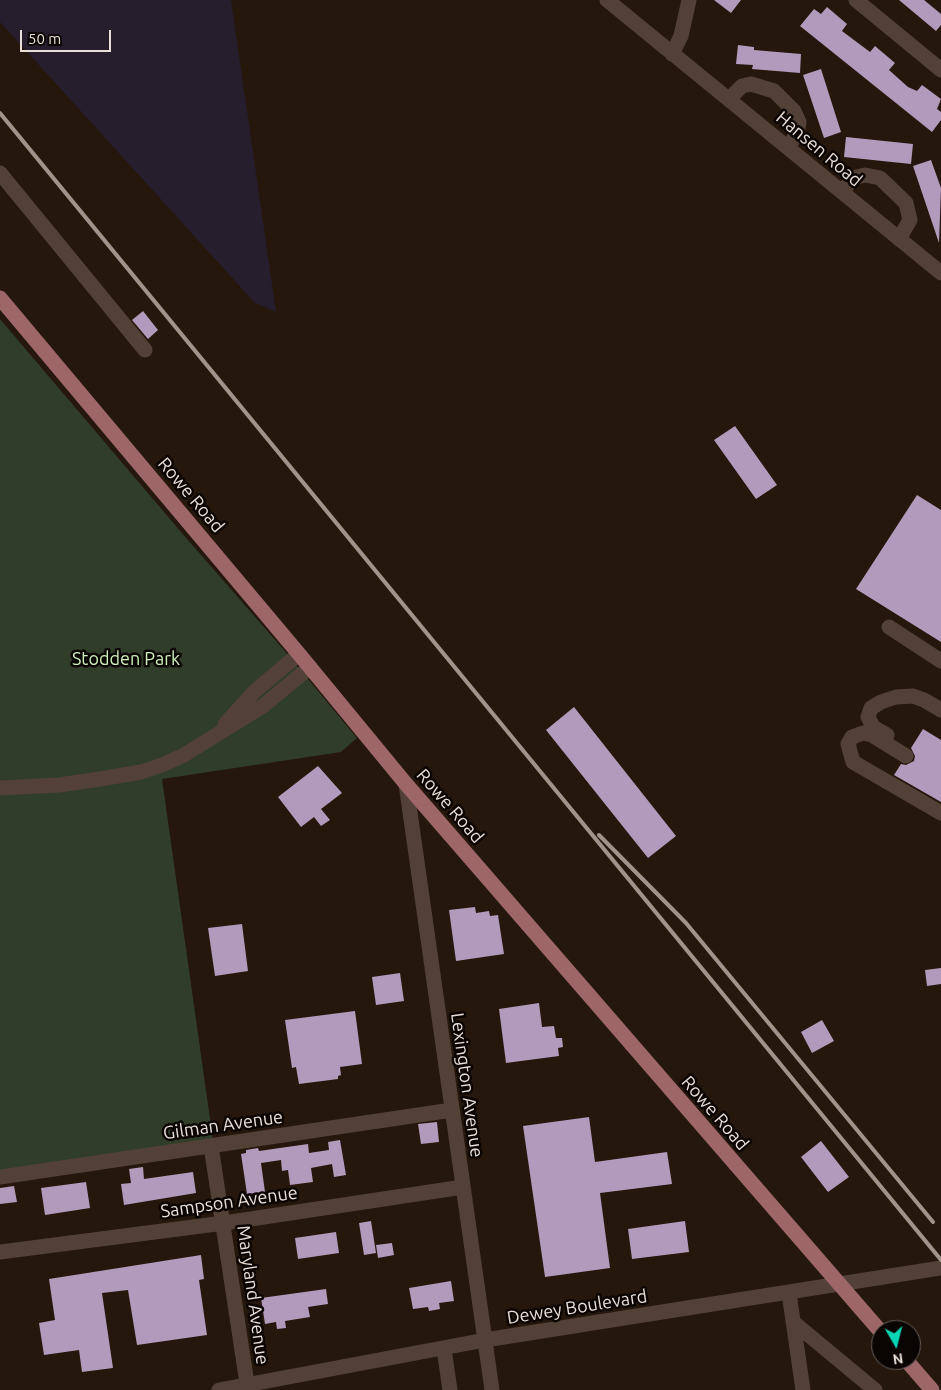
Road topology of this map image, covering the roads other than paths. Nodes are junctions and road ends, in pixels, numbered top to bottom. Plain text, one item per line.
1 (607, 0) edge
2 (689, 0) edge
3 (856, 0) edge
4 (672, 54) junction
5 (941, 70) edge
6 (729, 99) junction
7 (788, 147) junction
8 (0, 173) edge
9 (842, 192) junction
10 (898, 239) junction
11 (941, 273) edge
12 (0, 298) edge
13 (145, 350) dead end
14 (889, 627) dead end
15 (300, 654) junction
16 (941, 661) edge
17 (310, 667) junction
18 (941, 710) edge
19 (870, 729) junction
20 (218, 733) junction
21 (908, 753) dead end
22 (406, 784) junction
23 (0, 788) edge
24 (941, 813) edge
25 (452, 1110) junction
26 (211, 1146) junction
27 (0, 1177) edge
28 (462, 1187) junction
29 (224, 1223) junction
30 (0, 1252) edge
31 (941, 1268) edge
32 (839, 1285) junction
33 (789, 1293) junction
34 (871, 1321) edge
35 (793, 1322) junction
36 (485, 1340) junction
37 (444, 1349) junction
38 (915, 1370) edge
39 (247, 1388) edge
40 (219, 1390) edge
41 (450, 1390) edge
42 (492, 1390) edge
43 (803, 1390) edge
44 (876, 1390) edge
45 (932, 1390) edge

1 - 4 street, Hansen Road
2 - 4 street
3 - 5 street
4 - 6 street, Hansen Road
6 - 7 street, Hansen Road
6 - 7 street
7 - 9 street, Hansen Road
8 - 13 street
9 - 10 street, Hansen Road
9 - 10 street
10 - 11 street, Hansen Road
12 - 15 main road, Rowe Road
14 - 16 street
15 - 17 main road, Rowe Road
15 - 20 street
17 - 20 street
17 - 22 main road, Rowe Road
18 - 19 street
19 - 21 street
19 - 24 street
20 - 23 street
22 - 25 street, Lexington Avenue
22 - 32 main road, Rowe Road
25 - 26 street, Gilman Avenue
25 - 28 street, Lexington Avenue
26 - 27 street, Gilman Avenue
26 - 29 street, Maryland Avenue
28 - 29 street, Sampson Avenue
28 - 36 street, Lexington Avenue
29 - 30 street, Sampson Avenue
29 - 39 street, Maryland Avenue
31 - 32 street, Dewey Boulevard
32 - 33 street, Dewey Boulevard
32 - 34 main road, Rowe Road
33 - 35 street
33 - 36 street, Dewey Boulevard
35 - 43 street
35 - 44 street
36 - 37 street, Dewey Boulevard
36 - 42 street, Lexington Avenue
37 - 39 street, Dewey Boulevard
37 - 41 street
38 - 45 main road
39 - 40 street, Dewey Boulevard

